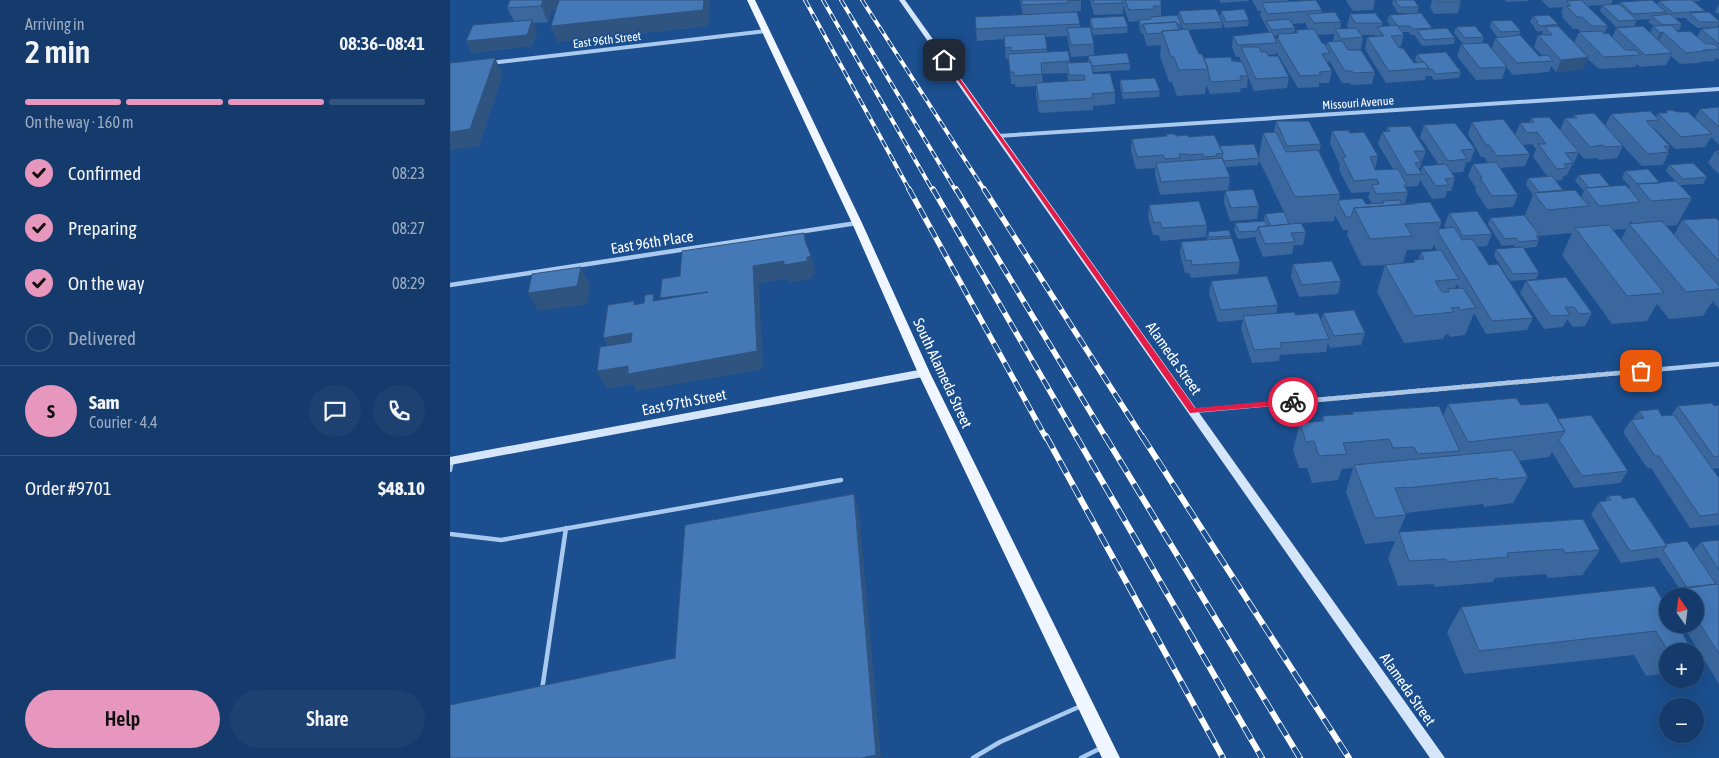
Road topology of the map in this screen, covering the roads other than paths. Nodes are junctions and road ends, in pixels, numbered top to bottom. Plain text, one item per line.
1 (752, 0) edge
2 (902, 0) edge
3 (766, 32) junction
4 (490, 63) edge
5 (1719, 89) edge
6 (998, 136) junction
7 (857, 223) junction
8 (450, 285) edge
9 (1719, 364) edge
10 (924, 373) junction
11 (1193, 411) junction
12 (451, 464) edge
13 (841, 480) dead end
14 (566, 528) junction
15 (450, 534) edge
16 (541, 697) edge
17 (1085, 704) junction
18 (1105, 746) junction
19 (973, 758) edge
20 (1081, 758) edge
21 (1111, 758) edge
22 (1438, 758) edge

1 - 3 main road, South Alameda Street
2 - 6 street, Alameda Street
3 - 4 street, East 96th Street
3 - 7 main road, South Alameda Street
5 - 6 street, Missouri Avenue
6 - 11 street, Alameda Street
7 - 8 street, East 96th Place
7 - 10 main road, South Alameda Street
9 - 11 street
10 - 12 street, East 97th Street
10 - 17 main road, South Alameda Street
11 - 22 street, Alameda Street
13 - 14 lane
14 - 15 lane
14 - 16 lane
17 - 18 main road, South Alameda Street
17 - 19 lane
18 - 20 lane
18 - 21 main road, South Alameda Street

